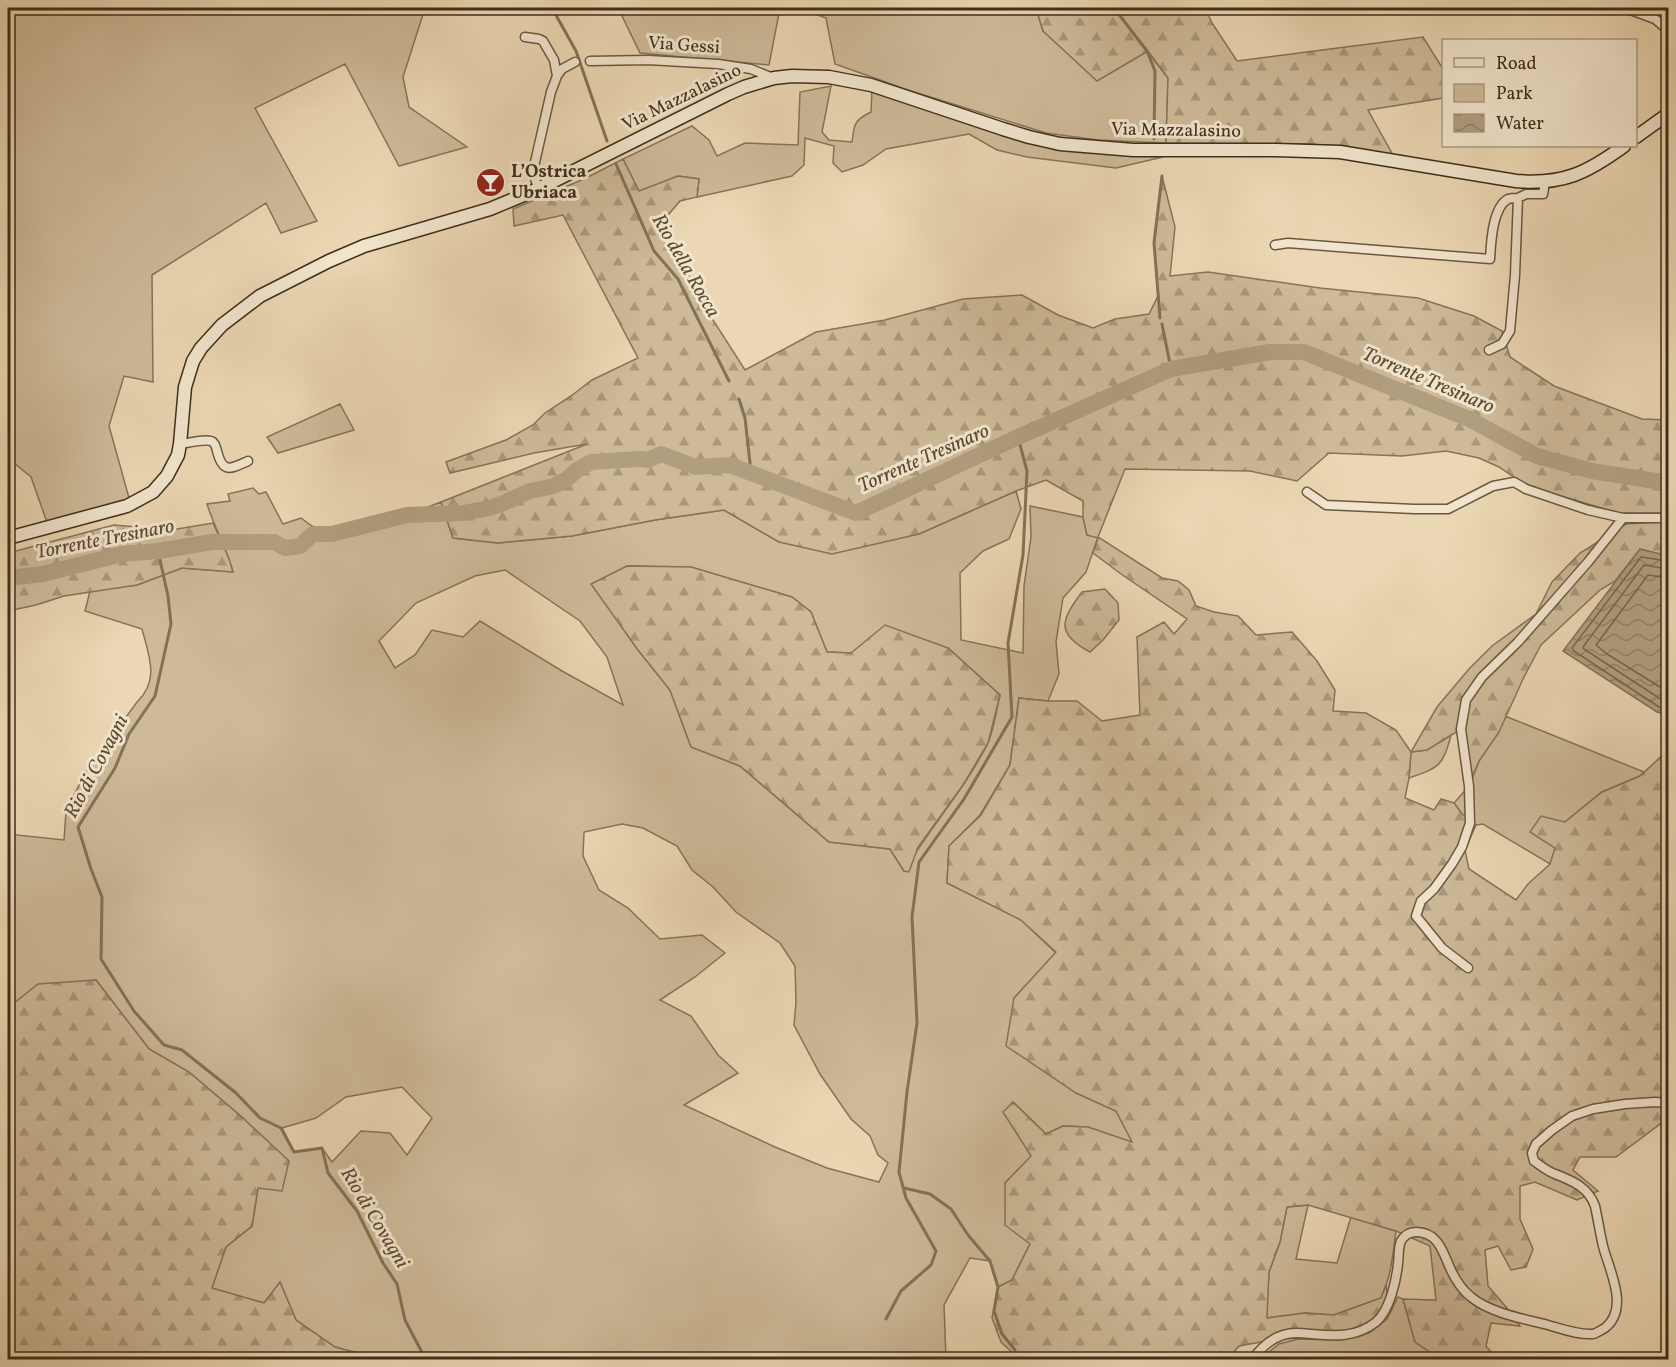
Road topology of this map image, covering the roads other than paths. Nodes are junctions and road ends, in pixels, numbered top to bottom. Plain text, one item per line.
1 (1625, 8) edge
2 (1668, 30) edge
3 (525, 37) dead end
4 (591, 61) dead end
5 (575, 62) dead end
6 (557, 75) junction
7 (774, 78) junction
8 (1668, 114) edge
9 (1637, 136) edge
10 (1622, 147) edge
11 (1545, 182) junction
12 (538, 189) junction
13 (1518, 198) junction
14 (1275, 245) dead end
15 (1489, 350) dead end
16 (180, 444) junction
17 (248, 461) dead end
18 (1307, 492) dead end
19 (1623, 518) junction
20 (1668, 518) edge
21 (8, 538) edge
22 (1468, 968) dead end
23 (1668, 1103) edge
24 (1252, 1359) edge

1 - 2 street
3 - 6 street
4 - 7 street, Via Gessi
5 - 6 street
6 - 12 street
7 - 11 main road, Via Mazzalasino
7 - 12 main road, Via Mazzalasino
8 - 9 main road
10 - 11 main road, Via Mazzalasino
11 - 13 street
12 - 16 main road, Via Mazzalasino
13 - 14 street
13 - 15 street
16 - 17 street
16 - 21 main road, Via Mazzalasino
18 - 19 street
19 - 20 street
19 - 22 street
23 - 24 street

